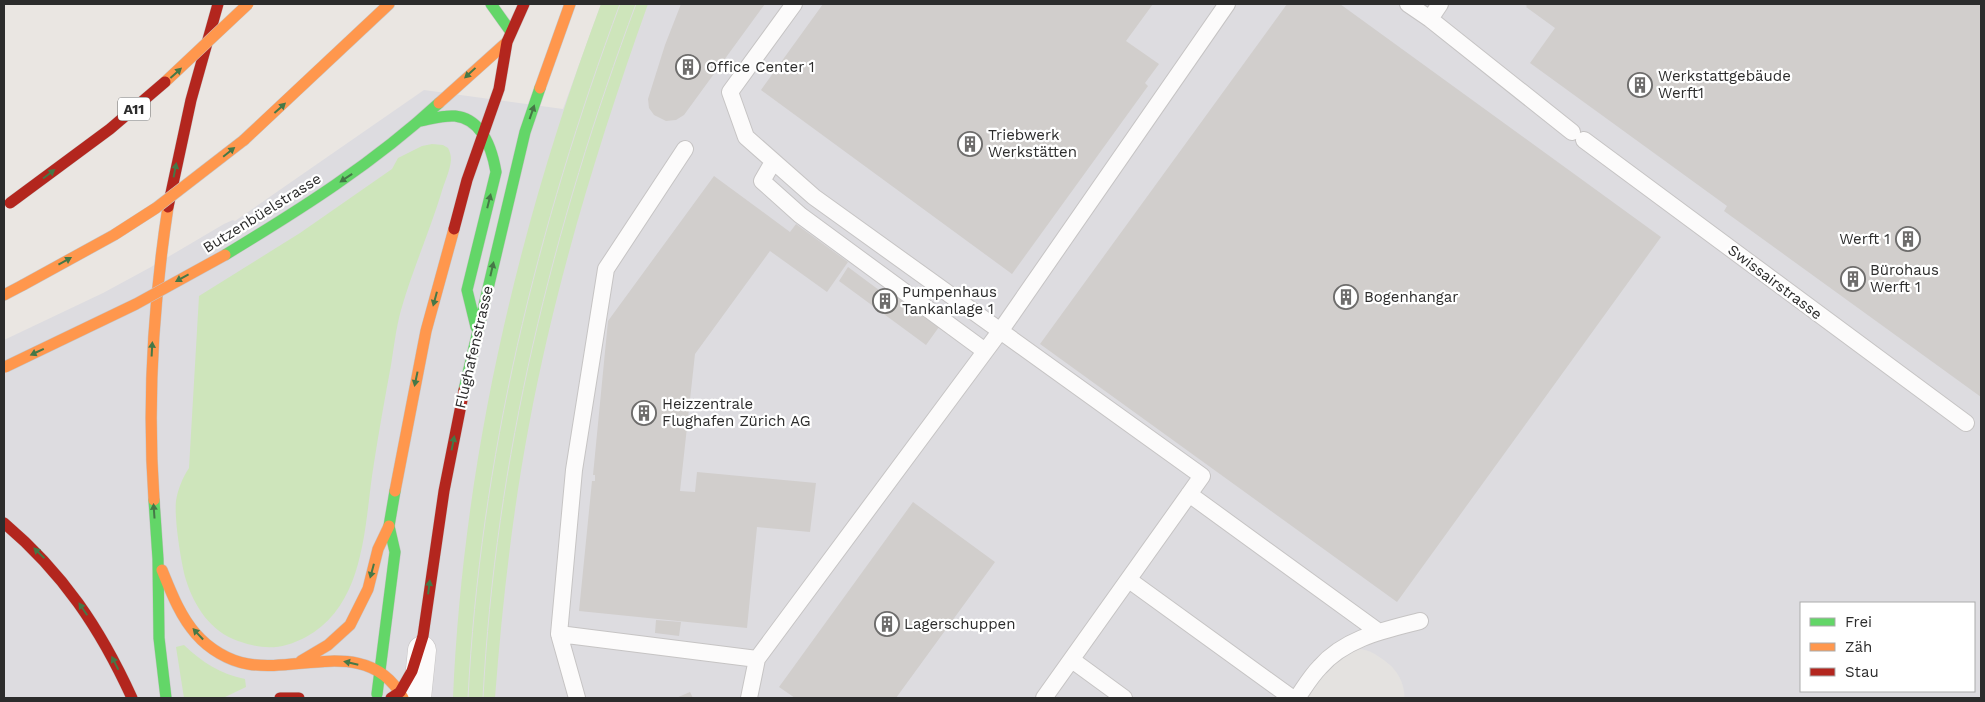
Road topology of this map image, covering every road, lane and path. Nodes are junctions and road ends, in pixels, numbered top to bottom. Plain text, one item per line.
1 (218, 4) edge
2 (248, 4) edge
3 (390, 4) edge
4 (491, 4) edge
5 (524, 4) edge
6 (570, 4) edge
7 (794, 4) edge
8 (1227, 4) edge
9 (1408, 4) edge
10 (1440, 4) edge
11 (1430, 19) junction
12 (509, 37) junction
13 (420, 121) junction
14 (482, 135) junction
15 (685, 149) dead end
16 (773, 162) junction
17 (7, 205) edge
18 (4, 295) edge
19 (1000, 330) junction
20 (477, 334) junction
21 (986, 351) junction
22 (4, 367) edge
23 (1966, 424) dead end
24 (1189, 494) junction
25 (4, 523) edge
26 (390, 526) junction
27 (158, 560) junction
28 (1129, 580) junction
29 (1420, 620) dead end
30 (1379, 632) junction
31 (559, 634) junction
32 (423, 636) joint
33 (757, 659) junction
34 (1072, 660) junction
35 (294, 664) junction
36 (379, 672) junction
37 (403, 697) edge
38 (132, 698) edge
39 (166, 698) edge
40 (280, 698) edge
41 (299, 698) edge
42 (376, 698) edge
43 (577, 698) edge
44 (749, 698) edge
45 (1044, 698) edge
46 (1124, 698) edge
47 (1292, 698) edge
48 (1297, 698) edge

27 -> 1 main road
17 -> 2 main road, A11, bridge
18 -> 3 main road, bridge
4 - 12 main road
5 - 12 main road
20 -> 6 main road, Flughafenstrasse
7 - 16 lane
8 - 19 lane
9 - 11 lane, Swissairstrasse
10 - 11 lane
11 - 23 lane, Swissairstrasse
12 -> 13 main road, Butzenbüelstrasse
12 - 14 main road
13 - 14 main road
13 -> 22 main road, Butzenbüelstrasse, bridge
20 -> 14 main road
14 -> 26 main road
15 - 31 lane
16 - 19 lane
16 - 21 lane
19 - 21 lane
19 - 24 lane
32 -> 20 main road, Flughafenstrasse
21 - 33 lane
24 - 28 lane
24 - 30 lane
38 -> 25 main road
26 -> 35 main road
26 - 36 main road
35 -> 27 main road
27 - 39 main road
28 - 34 lane
28 - 47 lane
29 - 30 lane
30 - 48 lane
31 - 33 lane
31 - 43 lane
32 - 37 street, Flughafenstrasse
33 - 44 lane
34 - 45 lane
34 - 46 lane
36 -> 35 main road
36 - 37 main road
36 - 42 main road
40 - 41 main road

